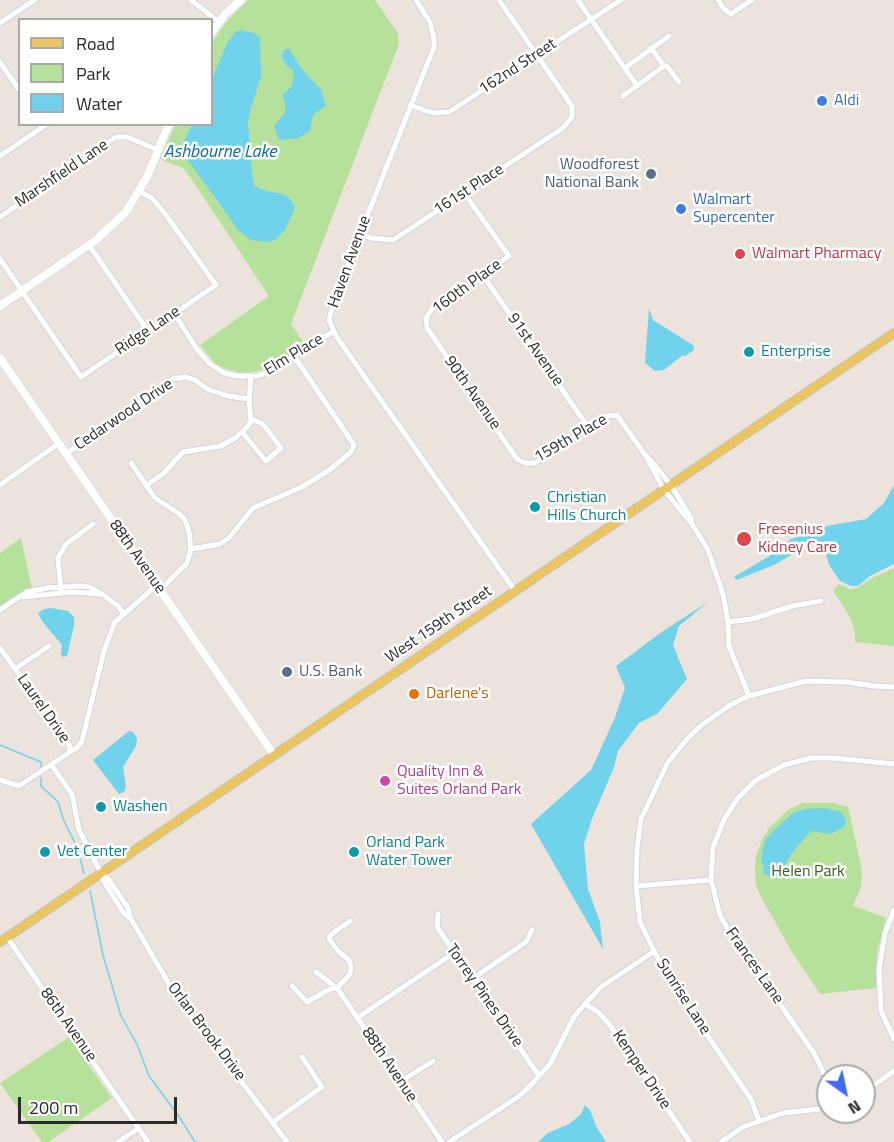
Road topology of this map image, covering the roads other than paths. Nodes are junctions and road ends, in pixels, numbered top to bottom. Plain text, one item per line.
1 (21, 0) edge
2 (35, 0) edge
3 (191, 0) edge
4 (241, 0) edge
5 (416, 0) edge
6 (499, 0) edge
7 (578, 0) edge
8 (621, 0) edge
9 (718, 0) edge
10 (752, 0) edge
11 (26, 6) junction
12 (591, 19) junction
13 (219, 22) junction
14 (0, 23) edge
15 (213, 31) edge
16 (669, 36) dead end
17 (651, 48) junction
18 (537, 55) junction
19 (0, 62) edge
20 (664, 66) junction
21 (625, 68) junction
22 (679, 82) dead end
23 (637, 86) junction
24 (18, 88) edge
25 (623, 96) dead end
26 (410, 105) junction
27 (43, 126) edge
28 (168, 126) edge
29 (158, 150) junction
30 (0, 156) edge
31 (138, 191) junction
32 (464, 193) junction
33 (0, 217) edge
34 (360, 233) junction
35 (89, 245) junction
36 (0, 259) edge
37 (482, 274) junction
38 (22, 291) junction
39 (0, 306) edge
40 (174, 313) junction
41 (426, 318) joint
42 (148, 331) junction
43 (334, 331) junction
44 (894, 333) edge
45 (294, 356) junction
46 (0, 358) edge
47 (251, 376) junction
48 (249, 399) junction
49 (251, 419) junction
50 (588, 427) junction
51 (242, 432) junction
52 (59, 443) junction
53 (66, 454) junction
54 (131, 463) dead end
55 (525, 463) joint
56 (0, 485) edge
57 (147, 485) junction
58 (667, 487) junction
59 (93, 524) dead end
60 (191, 549) junction
61 (158, 587) junction
62 (61, 590) junction
63 (515, 591) junction
64 (822, 600) dead end
65 (0, 610) edge
66 (124, 614) junction
67 (728, 622) junction
68 (49, 646) dead end
69 (0, 648) edge
70 (15, 669) junction
71 (894, 687) edge
72 (749, 696) junction
73 (70, 753) junction
74 (274, 755) junction
75 (894, 765) edge
76 (52, 766) junction
77 (0, 780) edge
78 (102, 873) junction
79 (711, 880) junction
80 (636, 886) junction
81 (894, 910) edge
82 (438, 914) dead end
83 (350, 921) dead end
84 (532, 930) dead end
85 (3, 940) edge
86 (653, 952) junction
87 (454, 953) junction
88 (316, 972) dead end
89 (472, 979) junction
90 (292, 986) dead end
91 (337, 988) junction
92 (585, 1004) junction
93 (357, 1018) junction
94 (894, 1040) edge
95 (302, 1057) dead end
96 (433, 1061) dead end
97 (819, 1064) edge
98 (894, 1071) edge
99 (539, 1076) junction
100 (400, 1082) junction
101 (876, 1084) edge
102 (816, 1109) edge
103 (759, 1121) junction
104 (273, 1122) junction
105 (139, 1128) junction
106 (118, 1142) edge
107 (148, 1142) edge
108 (287, 1142) edge
109 (442, 1142) edge
110 (449, 1142) edge
111 (690, 1142) edge
112 (721, 1142) edge

1 - 11 street
2 - 11 street
3 - 13 street
4 - 13 street
5 - 26 street, Haven Avenue
6 - 18 street
7 - 12 street
8 - 12 street, 162nd Street
9 - 10 street
11 - 14 street
12 - 18 street, 162nd Street
12 - 21 street
13 - 15 street
16 - 17 street
17 - 20 street
17 - 21 street
18 - 26 street, 162nd Street
18 - 32 street, 161st Place
19 - 24 street
20 - 22 street
20 - 23 street
21 - 23 street
23 - 25 street
26 - 34 street, Haven Avenue
27 - 30 street
28 - 29 street
29 - 31 street
29 - 33 street, Marshfield Lane
31 - 35 street
31 - 40 street, Ridge Lane
32 - 34 street, 161st Place
32 - 37 street, 160th Place
34 - 43 street, Haven Avenue
35 - 38 street
35 - 42 street
36 - 38 street
37 - 41 street, 160th Place
37 - 50 street, 91st Avenue
38 - 39 street
38 - 42 street, Ridge Lane
40 - 42 street, Ridge Lane
40 - 47 street, Elm Place
41 - 55 street, 90th Avenue
43 - 45 street, Elm Place
43 - 63 street, Haven Avenue
44 - 58 main road, West 159th Street
45 - 47 street, Elm Place
45 - 60 street
46 - 52 street, 88th Avenue
47 - 48 street
48 - 49 street
48 - 53 street, Cedarwood Drive
49 - 51 street
49 - 51 street
50 - 55 street, 159th Place
50 - 58 street, 159th Place
51 - 57 street
52 - 53 street, 88th Avenue
52 - 56 street
53 - 61 street, 88th Avenue
54 - 57 street
57 - 60 street
58 - 63 main road, West 159th Street
58 - 67 street
59 - 62 street
60 - 61 street
61 - 66 street
61 - 74 street, 88th Avenue
62 - 65 street
62 - 66 street
63 - 74 main road, West 159th Street
64 - 67 street
66 - 73 street
67 - 72 street
68 - 70 street
69 - 70 street, Laurel Drive
70 - 73 street, Laurel Drive
71 - 72 street, Sunrise Lane
72 - 80 street, Sunrise Lane
73 - 76 street, Laurel Drive
74 - 78 main road, West 159th Street
75 - 79 street, Frances Lane
76 - 77 street, Laurel Drive
76 - 78 street, Orlan Brook Drive
78 - 85 main road, West 159th Street
78 - 104 street, Orlan Brook Drive
79 - 80 street
79 - 97 street, Frances Lane
80 - 86 street, Sunrise Lane
81 - 94 street
82 - 87 street, Torrey Pines Drive
83 - 91 street
84 - 89 street
85 - 105 street, 86th Avenue
86 - 92 street
86 - 103 street, Sunrise Lane
87 - 89 street, Torrey Pines Drive
87 - 93 street
88 - 91 street, 88th Avenue
89 - 99 street, Torrey Pines Drive
90 - 91 street
91 - 93 street, 88th Avenue
92 - 99 street
92 - 111 street, Kemper Drive
93 - 100 street, 88th Avenue
95 - 104 street
96 - 100 street
98 - 101 street
99 - 110 street
100 - 109 street, 88th Avenue
102 - 103 street
103 - 112 street
104 - 108 street, Orlan Brook Drive
105 - 106 street
105 - 107 street, 86th Avenue

